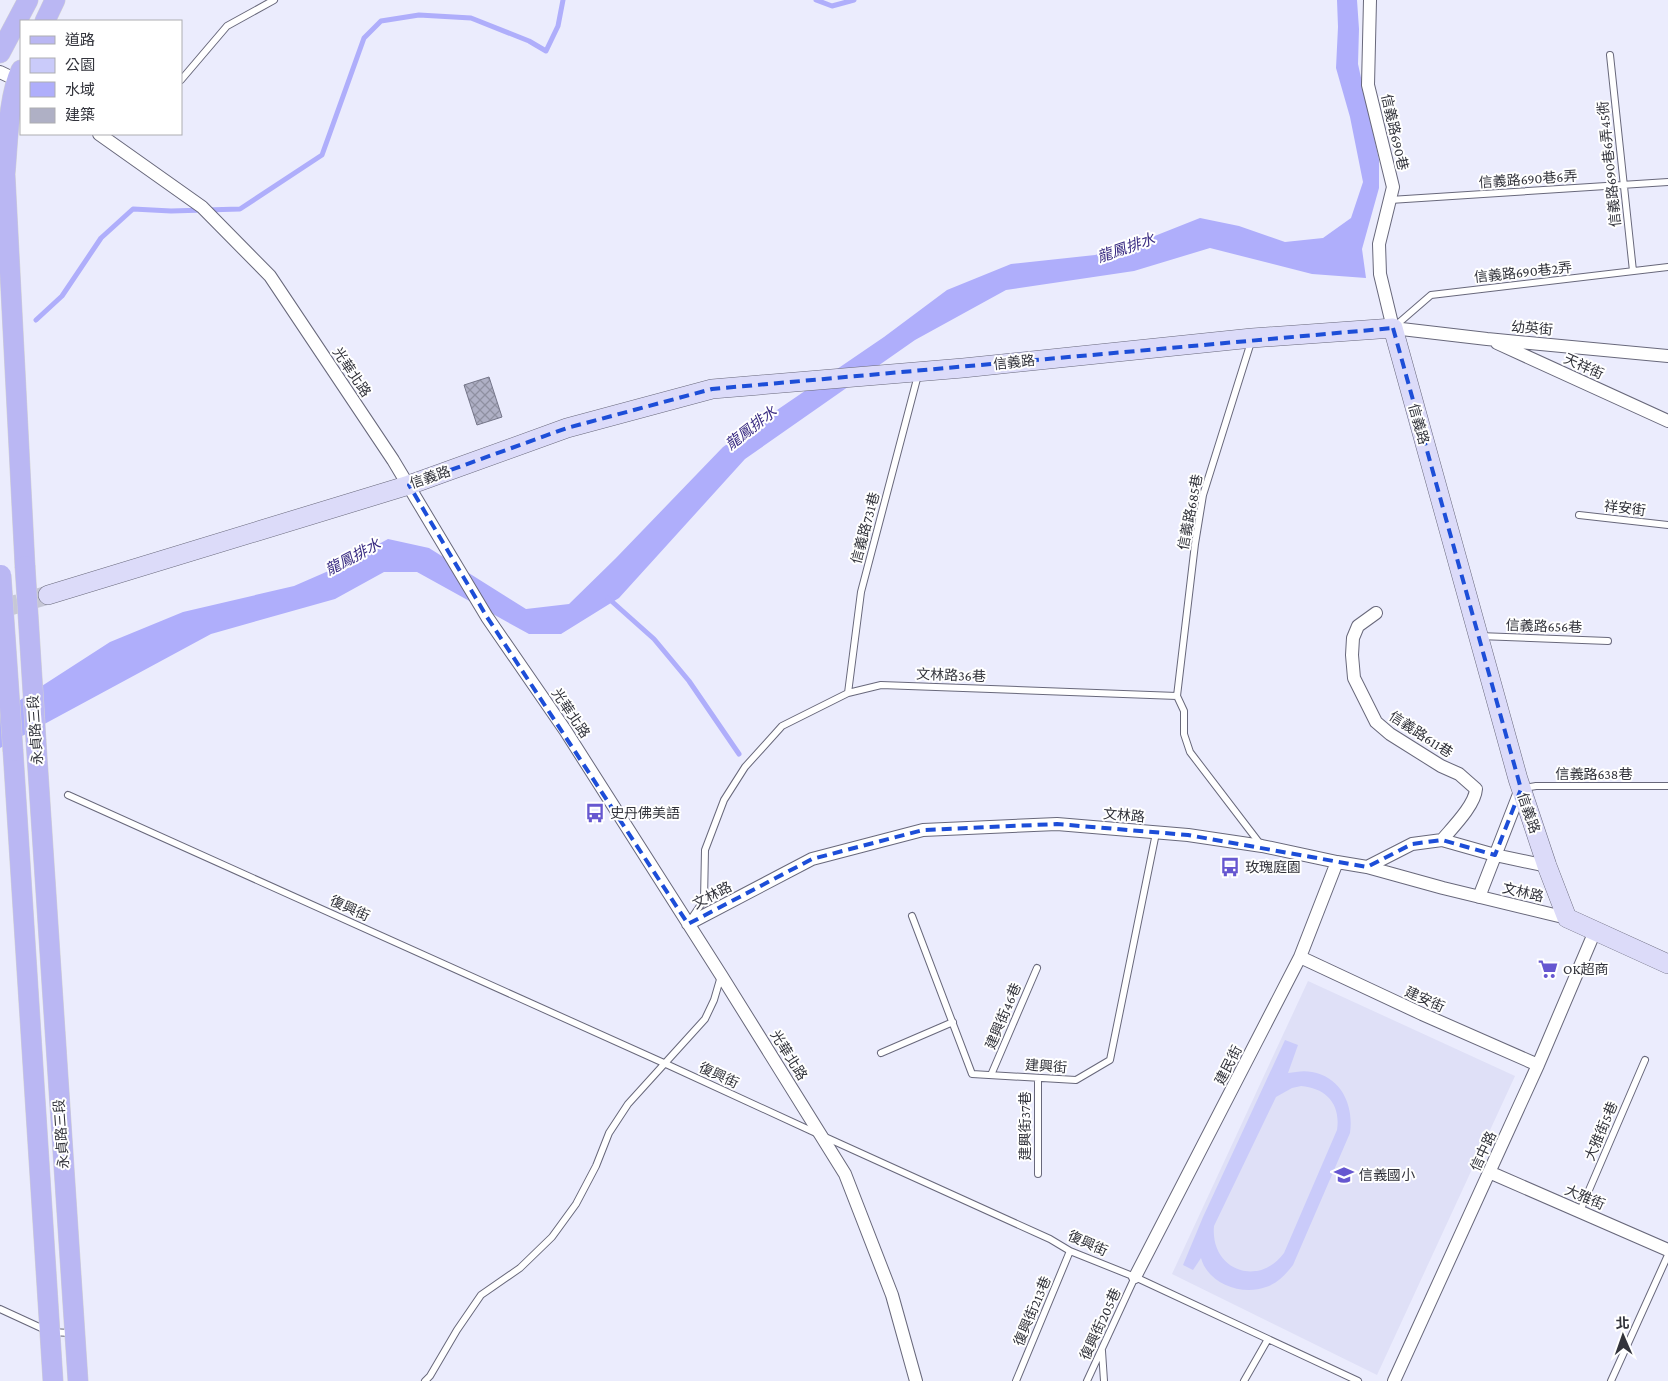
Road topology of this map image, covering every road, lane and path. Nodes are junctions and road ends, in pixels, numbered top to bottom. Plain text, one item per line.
1 (28, 0) edge
2 (55, 0) edge
3 (274, 0) edge
4 (1370, 0) edge
5 (45, 20) edge
6 (0, 53) edge
7 (1610, 55) dead end
8 (15, 76) edge
9 (182, 79) edge
10 (99, 135) edge
11 (1668, 182) edge
12 (1624, 185) junction
13 (1390, 200) junction
14 (1668, 267) edge
15 (1633, 271) junction
16 (1393, 328) junction
17 (1252, 338) junction
18 (1487, 339) junction
19 (1668, 356) edge
20 (919, 372) junction
21 (1668, 421) edge
22 (409, 484) junction
23 (1579, 515) dead end
24 (1668, 525) edge
25 (0, 568) edge
26 (48, 595) tunnel mouth
27 (1376, 613) dead end
28 (1478, 636) junction
29 (1608, 641) dead end
30 (848, 693) junction
31 (1177, 696) junction
32 (1668, 786) edge
33 (1521, 789) junction
34 (68, 795) dead end
35 (1156, 833) junction
36 (1442, 840) junction
37 (1262, 846) junction
38 (1495, 855) junction
39 (1336, 862) junction
40 (1547, 866) junction
41 (1367, 867) junction
42 (1479, 897) junction
43 (912, 916) dead end
44 (1567, 918) junction
45 (688, 924) junction
46 (1595, 931) junction
47 (1300, 957) junction
48 (1668, 964) edge
49 (1037, 968) dead end
50 (721, 975) junction
51 (953, 1022) junction
52 (881, 1053) dead end
53 (1645, 1060) dead end
54 (666, 1064) junction
55 (1538, 1065) junction
56 (992, 1075) junction
57 (1038, 1078) junction
58 (821, 1135) junction
59 (1489, 1172) junction
60 (1038, 1174) dead end
61 (1580, 1212) junction
62 (1668, 1250) edge
63 (1070, 1251) junction
64 (1668, 1255) edge
65 (1136, 1277) junction
66 (0, 1309) edge
67 (50, 1332) junction
68 (75, 1333) junction
69 (1268, 1339) junction
70 (1102, 1349) junction
71 (53, 1381) edge
72 (78, 1381) edge
73 (425, 1381) edge
74 (916, 1381) edge
75 (1016, 1381) edge
76 (1087, 1381) edge
77 (1104, 1381) edge
78 (1244, 1381) edge
79 (1358, 1381) edge
80 (1394, 1381) edge
81 (1611, 1381) edge

1 - 6 main road
2 - 5 main road
3 - 9 lane
4 - 13 street, 信義路690巷
7 - 12 lane, 信義路690巷6弄45衖
8 - 68 main road, 永貞路三段, bridge
10 - 22 street, 光華北路
11 - 12 lane, 信義路690巷6弄
12 - 13 lane, 信義路690巷6弄
12 - 15 lane, 信義路690巷6弄45衖
13 - 16 street, 信義路690巷
14 - 15 lane, 信義路690巷2弄
15 - 16 lane, 信義路690巷2弄
16 - 17 street, 信義路
16 - 18 street, 幼英街
16 - 28 street, 信義路
17 - 20 street, 信義路
17 - 31 lane, 信義路685巷
18 - 19 street, 幼英街
18 - 21 street, 天祥街
20 - 22 street, 信義路
20 - 30 lane, 信義路731巷
22 - 26 street, 信義路
22 - 45 street, 光華北路
23 - 24 lane, 祥安街
25 - 67 main road, 永貞路三段, bridge
27 - 36 street, 信義路611巷
28 - 29 lane, 信義路656巷
28 - 33 street, 信義路
30 - 31 lane, 文林路36巷
30 - 45 lane, 文林路36巷
31 - 37 lane
32 - 33 lane, 信義路638巷
33 - 38 street
33 - 40 street, 信義路
34 - 54 lane, 復興街
35 - 37 street, 文林路
35 - 45 street, 文林路
35 - 57 lane, 建興街
36 - 38 street
36 - 41 street
37 - 39 street, 文林路
38 - 40 street
38 - 42 street
39 - 41 street, 文林路
39 - 47 street, 建民街
40 - 44 street, 信義路
41 - 42 street, 文林路
42 - 44 street, 文林路
43 - 51 lane, 建興街
44 - 46 street
45 - 50 street, 光華北路
46 - 48 street
46 - 55 street, 信中路
47 - 55 street, 建安街
47 - 65 street, 建民街
49 - 56 lane, 建興街46巷
50 - 54 lane
50 - 58 street, 光華北路
51 - 52 lane
51 - 56 lane, 建興街
53 - 61 lane, 大雅街5巷
54 - 58 lane, 復興街
54 - 73 lane
55 - 59 street, 信中路
56 - 57 lane, 建興街
57 - 60 lane, 建興街37巷
58 - 63 lane, 復興街
58 - 74 street, 光華北路
59 - 61 street, 大雅街
59 - 80 street, 信中路
61 - 62 street, 大雅街
63 - 65 lane, 復興街
63 - 75 lane, 復興街213巷
64 - 81 lane
65 - 69 lane, 復興街
65 - 70 lane, 復興街205巷
66 - 67 lane
67 - 68 lane
67 - 71 main road, 永貞路三段
68 - 72 main road, 永貞路三段
69 - 78 lane
69 - 79 lane, 復興街
70 - 76 lane, 復興街205巷
70 - 77 lane

